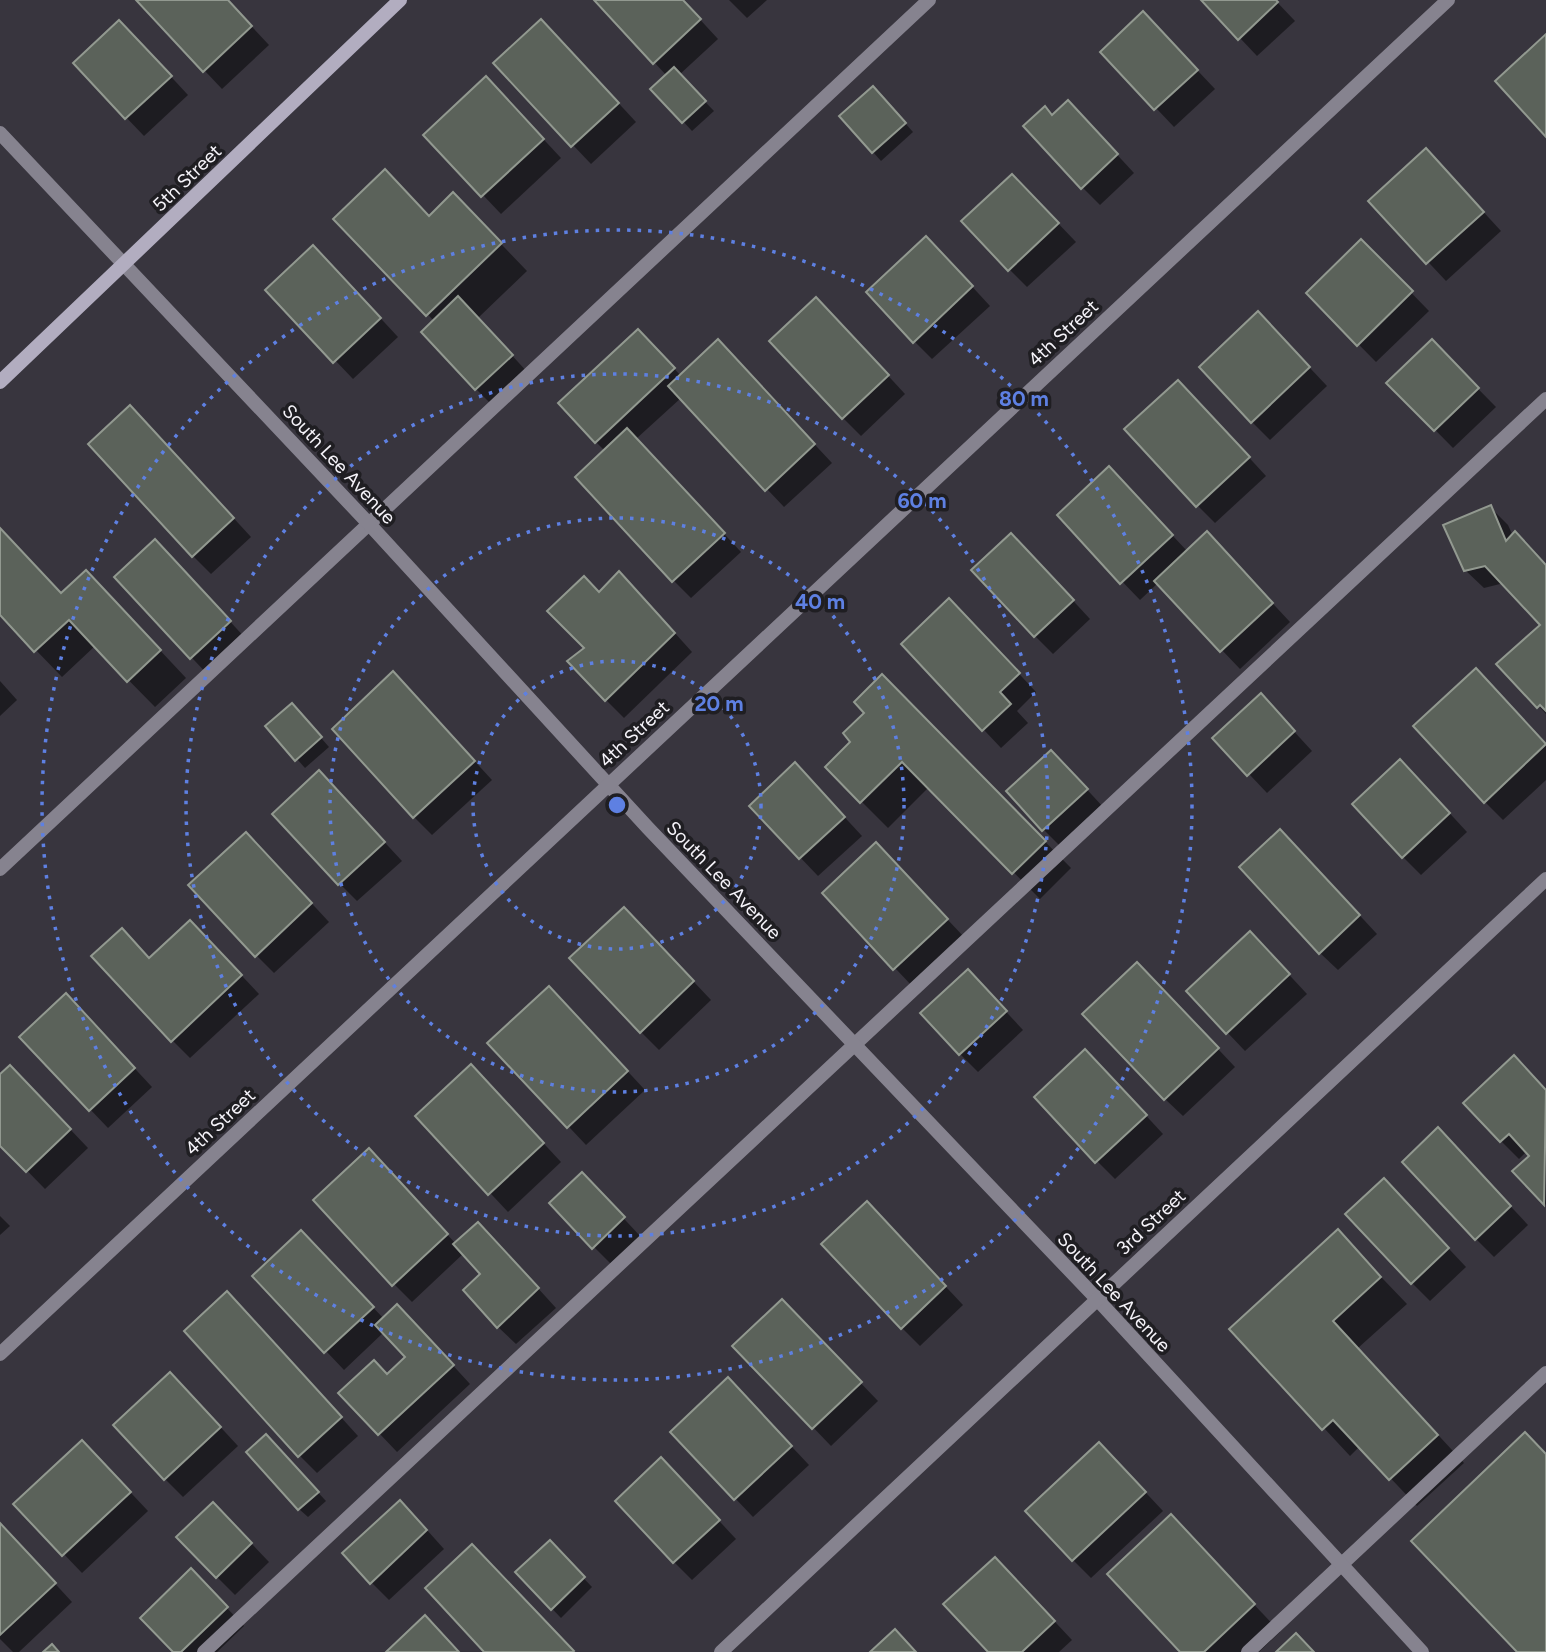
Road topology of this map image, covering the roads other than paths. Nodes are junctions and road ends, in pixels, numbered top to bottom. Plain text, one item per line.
1 (400, 0) edge
2 (929, 0) edge
3 (1448, 0) edge
4 (0, 133) edge
5 (124, 265) junction
6 (0, 382) edge
7 (1546, 399) edge
8 (370, 525) junction
9 (608, 785) junction
10 (0, 869) edge
11 (1546, 879) edge
12 (854, 1044) junction
13 (1097, 1299) junction
14 (0, 1354) edge
15 (1546, 1373) edge
16 (1341, 1566) junction
17 (204, 1652) edge
18 (721, 1652) edge
19 (1248, 1652) edge
20 (1422, 1652) edge

1 - 5 street, 5th Street
2 - 8 street
3 - 9 street, 4th Street
4 - 5 street, South Lee Avenue
5 - 6 street, 5th Street
5 - 8 street, South Lee Avenue
7 - 12 street
8 - 9 street, South Lee Avenue
8 - 10 street
9 - 12 street, South Lee Avenue
9 - 14 street, 4th Street
11 - 13 street, 3rd Street
12 - 13 street, South Lee Avenue
12 - 17 street
13 - 16 street, South Lee Avenue
13 - 18 street, 3rd Street
15 - 16 street
16 - 19 street
16 - 20 street, South Lee Avenue

